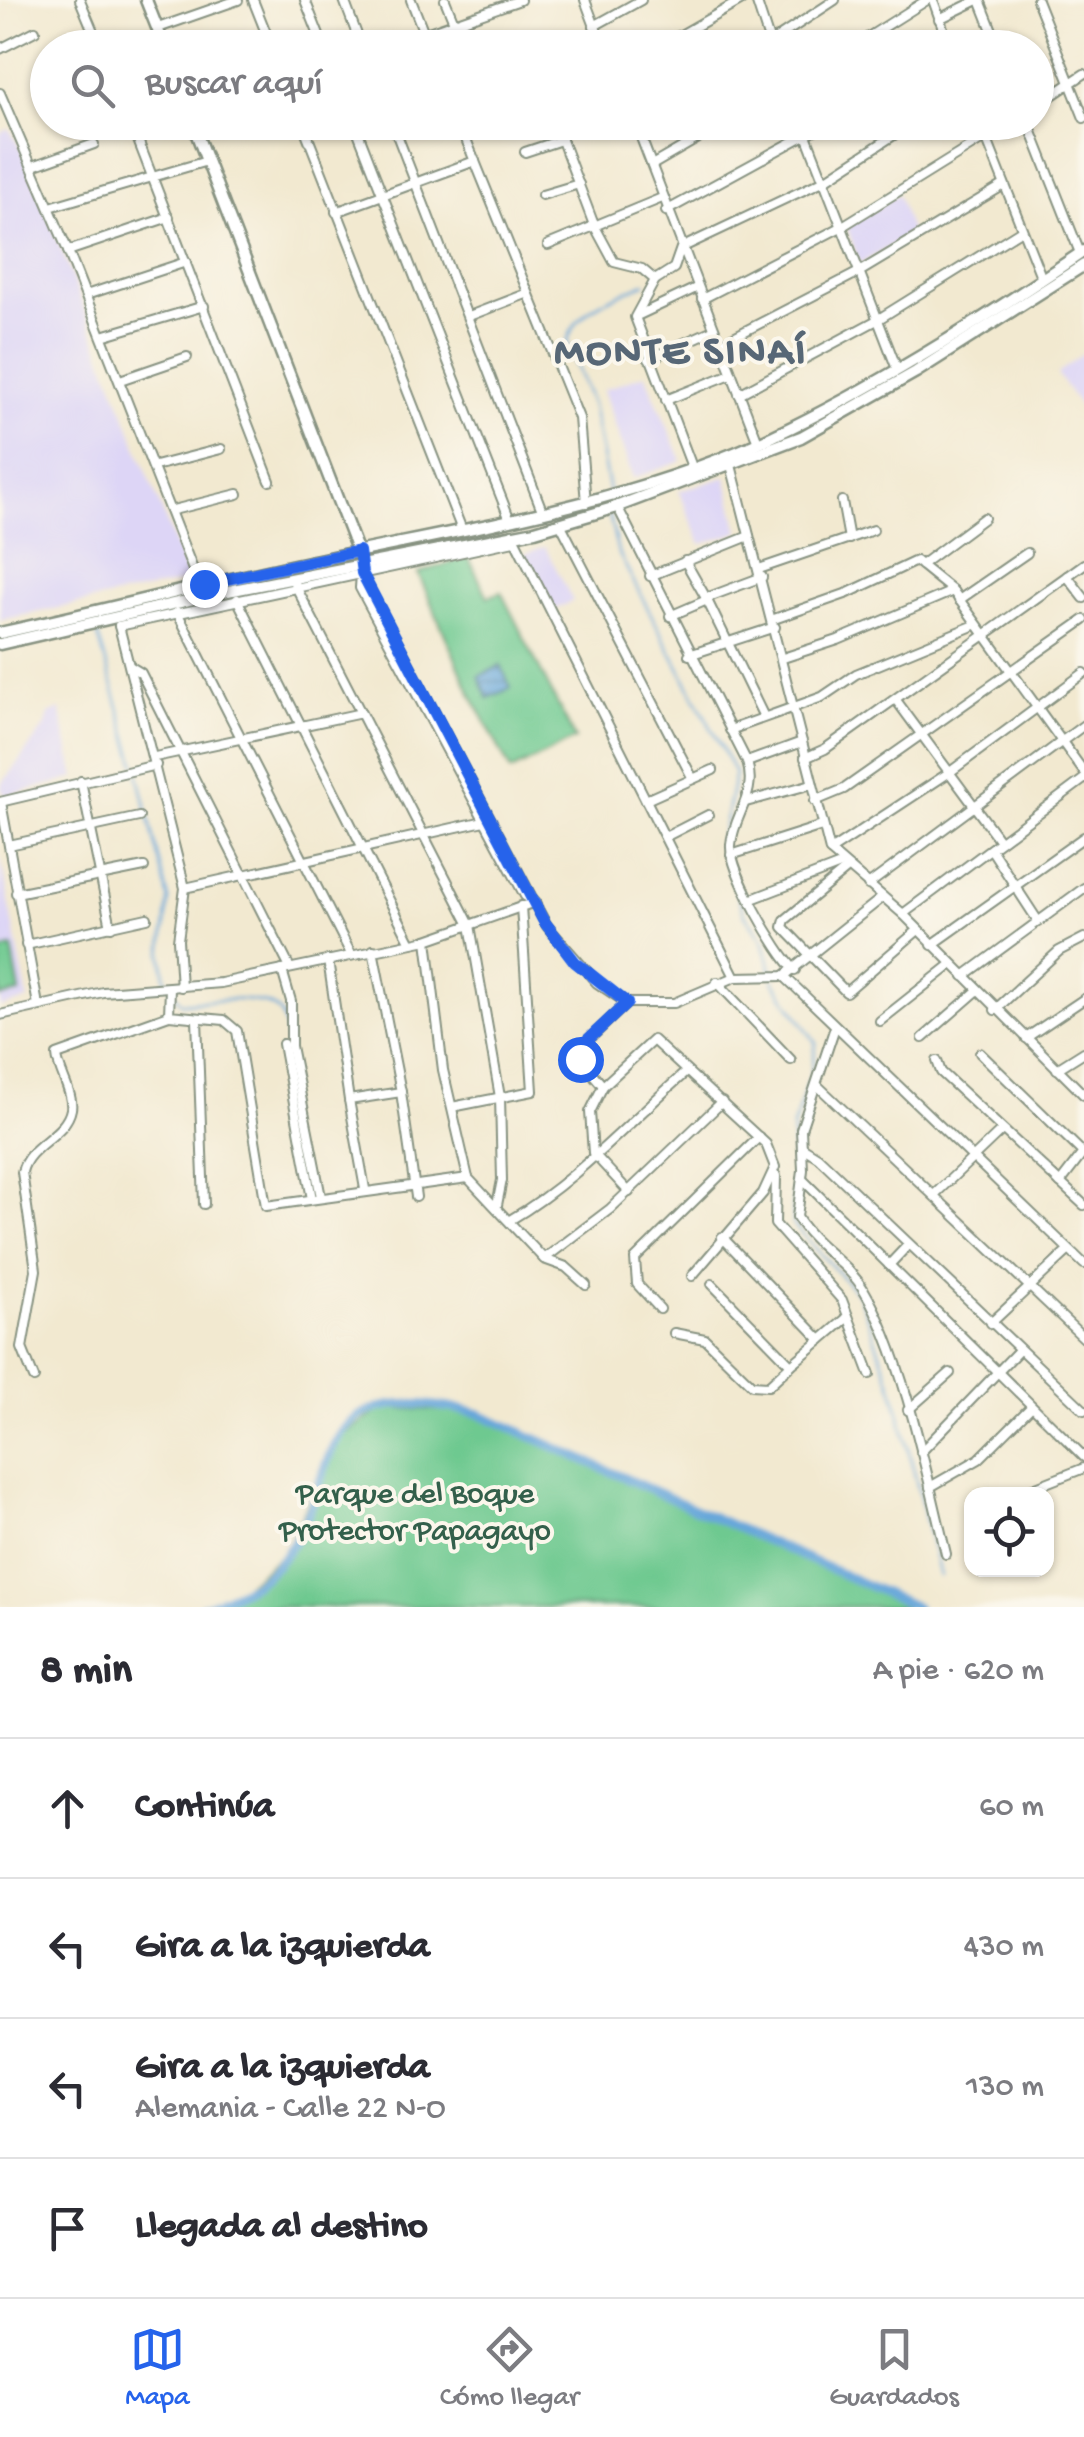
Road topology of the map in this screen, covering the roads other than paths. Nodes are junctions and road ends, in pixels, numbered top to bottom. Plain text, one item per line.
1 (80, 0) edge
2 (146, 0) edge
3 (238, 0) edge
4 (253, 0) edge
5 (304, 0) edge
6 (344, 0) edge
7 (411, 0) edge
8 (445, 0) edge
9 (520, 0) edge
10 (586, 0) edge
11 (641, 0) edge
12 (742, 0) edge
13 (756, 0) edge
14 (835, 0) edge
15 (930, 0) edge
16 (979, 0) edge
17 (1038, 0) edge
18 (940, 18) junction
19 (454, 22) junction
20 (594, 26) junction
21 (158, 28) joint
22 (92, 30) edge
23 (265, 30) edge
24 (316, 30) edge
25 (355, 30) edge
26 (423, 30) edge
27 (432, 30) edge
28 (596, 30) edge
29 (690, 30) edge
30 (764, 30) edge
31 (791, 30) edge
32 (881, 30) edge
33 (943, 30) edge
34 (992, 30) edge
35 (1050, 30) edge
36 (30, 33) edge
37 (1054, 40) edge
38 (0, 49) edge
39 (1084, 74) edge
40 (1070, 81) junction
41 (0, 93) edge
42 (1054, 93) edge
43 (1084, 118) edge
44 (138, 140) edge
45 (199, 140) edge
46 (309, 140) edge
47 (361, 140) edge
48 (399, 140) edge
49 (467, 140) edge
50 (562, 140) joint
51 (642, 140) edge
52 (695, 140) edge
53 (803, 140) edge
54 (808, 140) edge
55 (886, 140) edge
56 (981, 140) edge
57 (987, 140) edge
58 (1035, 140) edge
59 (94, 144) dead end
60 (525, 152) dead end
61 (208, 161) junction
62 (476, 161) junction
63 (652, 165) junction
64 (34, 166) junction
65 (153, 177) junction
66 (825, 180) junction
67 (416, 183) junction
68 (579, 184) junction
69 (1004, 185) junction
70 (383, 195) junction
71 (542, 195) dead end
72 (662, 198) junction
73 (50, 207) junction
74 (666, 210) junction
75 (336, 212) junction
76 (169, 217) junction
77 (594, 225) junction
78 (841, 227) junction
79 (1020, 231) junction
80 (548, 245) dead end
81 (681, 248) junction
82 (68, 251) junction
83 (1083, 256) edge
84 (186, 262) junction
85 (859, 272) junction
86 (1042, 279) junction
87 (655, 280) junction
88 (696, 288) junction
89 (526, 294) junction
90 (86, 295) junction
91 (702, 300) junction
92 (204, 306) junction
93 (469, 316) junction
94 (634, 316) junction
95 (877, 320) junction
96 (712, 330) junction
97 (102, 336) junction
98 (718, 345) junction
99 (187, 357) dead end
100 (649, 360) junction
101 (898, 369) junction
102 (730, 374) junction
103 (120, 380) junction
104 (739, 394) junction
105 (666, 400) junction
106 (758, 442) junction
107 (220, 448) dead end
108 (731, 465) junction
109 (155, 466) junction
110 (692, 466) junction
111 (270, 480) dead end
112 (238, 494) dead end
113 (842, 501) dead end
114 (588, 502) junction
115 (615, 506) junction
116 (172, 510) junction
117 (543, 513) junction
118 (984, 518) dead end
119 (510, 520) junction
120 (562, 524) junction
121 (462, 530) junction
122 (873, 530) dead end
123 (749, 536) junction
124 (513, 537) junction
125 (849, 539) junction
126 (359, 551) junction
127 (1027, 552) dead end
128 (685, 562) junction
129 (1084, 564) edge
130 (921, 565) junction
131 (361, 569) junction
132 (761, 573) junction
133 (650, 576) junction
134 (1068, 576) junction
135 (294, 582) junction
136 (198, 585) junction
137 (953, 591) junction
138 (235, 595) junction
139 (1084, 598) edge
140 (706, 599) junction
141 (959, 600) junction
142 (175, 608) junction
143 (670, 616) junction
144 (1084, 620) edge
145 (118, 622) junction
146 (774, 623) junction
147 (975, 625) junction
148 (0, 632) edge
149 (983, 638) junction
150 (727, 640) junction
151 (0, 644) edge
152 (689, 655) junction
153 (782, 658) junction
154 (132, 667) junction
155 (1008, 671) junction
156 (1084, 673) edge
157 (896, 700) junction
158 (1035, 708) junction
159 (794, 709) junction
160 (357, 714) junction
161 (764, 717) junction
162 (1084, 725) edge
163 (297, 726) junction
164 (730, 730) junction
165 (923, 736) junction
166 (240, 738) junction
167 (1060, 741) junction
168 (802, 742) junction
169 (182, 752) junction
170 (805, 758) junction
171 (156, 761) junction
172 (747, 762) junction
173 (713, 770) dead end
174 (950, 772) junction
175 (1084, 776) edge
176 (693, 779) junction
177 (81, 781) junction
178 (812, 784) junction
179 (646, 800) junction
180 (815, 801) junction
181 (0, 802) edge
182 (746, 802) junction
183 (974, 806) junction
184 (708, 815) dead end
185 (138, 817) dead end
186 (484, 821) junction
187 (822, 826) junction
188 (90, 828) junction
189 (423, 835) junction
190 (665, 837) junction
191 (1084, 837) edge
192 (1000, 841) junction
193 (9, 845) junction
194 (991, 848) junction
195 (361, 849) junction
196 (830, 851) junction
197 (731, 855) junction
198 (304, 862) junction
199 (846, 866) junction
200 (144, 868) dead end
201 (246, 877) junction
202 (100, 878) junction
203 (868, 884) junction
204 (1016, 885) junction
205 (185, 888) junction
206 (1084, 888) edge
207 (16, 892) junction
208 (883, 897) junction
209 (752, 899) junction
210 (534, 902) junction
211 (521, 906) junction
212 (903, 914) junction
213 (147, 918) dead end
214 (1038, 921) junction
215 (470, 925) junction
216 (111, 927) junction
217 (917, 931) junction
218 (1084, 938) edge
219 (427, 940) junction
220 (411, 943) junction
221 (26, 945) junction
222 (932, 945) junction
223 (373, 950) junction
224 (351, 954) junction
225 (810, 959) junction
226 (328, 960) junction
227 (952, 964) junction
228 (286, 969) junction
229 (795, 970) junction
230 (784, 976) junction
231 (964, 976) junction
232 (735, 977) junction
233 (717, 982) junction
234 (181, 987) junction
235 (170, 988) junction
236 (978, 990) junction
237 (1084, 999) edge
238 (627, 1003) junction
239 (38, 1005) junction
240 (995, 1010) junction
241 (0, 1015) edge
242 (169, 1015) junction
243 (197, 1019) junction
244 (880, 1022) dead end
245 (835, 1027) junction
246 (923, 1038) dead end
247 (1026, 1038) junction
248 (283, 1044) dead end
249 (1084, 1052) edge
250 (980, 1053) dead end
251 (791, 1060) dead end
252 (937, 1061) dead end
253 (1057, 1069) junction
254 (686, 1072) junction
255 (603, 1086) junction
256 (818, 1086) junction
257 (402, 1092) junction
258 (1084, 1095) edge
259 (500, 1097) junction
260 (349, 1100) junction
261 (722, 1102) junction
262 (452, 1107) junction
263 (1002, 1130) junction
264 (759, 1138) junction
265 (802, 1147) junction
266 (593, 1153) junction
267 (1084, 1153) edge
268 (971, 1158) junction
269 (776, 1167) junction
270 (468, 1178) junction
271 (803, 1180) junction
272 (1060, 1183) junction
273 (414, 1184) junction
274 (365, 1190) junction
275 (629, 1192) junction
276 (935, 1194) junction
277 (416, 1196) dead end
278 (317, 1198) junction
279 (204, 1204) dead end
280 (496, 1205) junction
281 (1084, 1205) edge
282 (510, 1220) junction
283 (722, 1238) junction
284 (908, 1245) junction
285 (1068, 1250) junction
286 (544, 1259) junction
287 (1083, 1261) edge
288 (889, 1265) junction
289 (692, 1276) dead end
290 (586, 1284) dead end
291 (712, 1284) dead end
292 (1031, 1286) junction
293 (660, 1309) dead end
294 (848, 1317) junction
295 (991, 1323) junction
296 (674, 1333) dead end
297 (1084, 1338) edge
298 (821, 1340) junction
299 (1020, 1350) junction
300 (791, 1364) junction
301 (950, 1373) dead end
302 (997, 1373) junction
303 (870, 1374) dead end
304 (34, 1378) dead end
305 (1031, 1407) junction
306 (908, 1410) junction
307 (1084, 1410) edge
308 (1082, 1450) edge
309 (921, 1452) junction
310 (1084, 1468) edge
311 (930, 1486) junction
312 (1036, 1487) edge
313 (946, 1554) dead end

1 - 22 street
2 - 21 street
3 - 21 street
4 - 23 street
5 - 24 street
6 - 25 street
7 - 26 street
8 - 19 street
9 - 19 street
10 - 20 street
11 - 20 street
12 - 29 street
13 - 30 street
14 - 31 street
15 - 18 street
15 - 32 street
16 - 18 street
16 - 34 street
17 - 35 street
18 - 33 street
19 - 27 street
20 - 28 street
36 - 38 street
37 - 40 street
39 - 40 street
40 - 42 street
40 - 43 street
41 - 64 street
44 - 65 street
45 - 61 street
46 - 75 street
47 - 70 street
48 - 67 street
49 - 62 street
50 - 60 street
50 - 68 street
51 - 63 street
52 - 63 street
53 - 74 street
54 - 66 street
55 - 66 street
56 - 78 street
57 - 69 street
58 - 83 street
59 - 64 street
61 - 65 street
61 - 126 street
62 - 67 street
62 - 89 street
63 - 72 street
64 - 73 street
65 - 73 street
65 - 76 street
66 - 78 street
66 - 81 street
67 - 70 street
67 - 93 street
68 - 71 street
68 - 77 street
69 - 79 street
69 - 85 street
70 - 75 street
70 - 119 street
72 - 74 street
72 - 77 street
73 - 82 street
74 - 81 street
75 - 121 street
76 - 82 street
76 - 84 street
77 - 80 street
77 - 87 street
78 - 85 street
78 - 91 street
79 - 86 street
79 - 95 street
81 - 87 street
81 - 88 street
82 - 90 street
83 - 86 street
83 - 108 street
84 - 90 street
84 - 92 street
85 - 95 street
85 - 98 street
86 - 101 street
87 - 94 street
88 - 91 street
88 - 94 street
89 - 93 street
89 - 114 street
90 - 97 street
91 - 96 street
92 - 97 street
92 - 111 street
93 - 117 street
94 - 100 street
95 - 101 street
95 - 104 street
96 - 98 street
96 - 100 street
97 - 103 street
98 - 102 street
99 - 103 street
100 - 105 street
101 - 106 street
102 - 104 street
102 - 105 street
103 - 109 street
104 - 106 street
105 - 110 street
106 - 110 street
107 - 109 street
108 - 115 street
108 - 123 street
109 - 116 street
110 - 114 street
112 - 116 street
113 - 125 street
114 - 117 street
115 - 120 street
115 - 133 street
116 - 136 street
117 - 119 street
118 - 130 street
119 - 121 street
120 - 124 street
120 - 176 street
121 - 126 street
122 - 125 street
123 - 128 street
123 - 132 street
124 - 131 street
124 - 179 street
125 - 132 street
126 - 131 street
126 - 136 street
127 - 141 street
128 - 133 street
128 - 140 street
129 - 134 street
130 - 137 street
130 - 146 street
131 - 135 street
131 - 186 street
131 - 210 street
132 - 140 street
132 - 146 street
133 - 143 street
134 - 139 street
134 - 149 street
135 - 138 street
135 - 160 street
136 - 148 street
137 - 141 street
137 - 153 street
138 - 142 street
138 - 163 street
140 - 143 street
140 - 150 street
141 - 147 street
142 - 145 street
142 - 166 street
143 - 152 street
144 - 155 street
145 - 151 street
145 - 154 street
146 - 150 street
146 - 153 street
147 - 149 street
147 - 159 street
149 - 155 street
149 - 157 street
150 - 152 street
150 - 161 street
152 - 164 street
153 - 159 street
154 - 169 street
154 - 171 street
155 - 158 street
155 - 165 street
156 - 158 street
157 - 165 street
157 - 170 street
158 - 167 street
158 - 174 street
159 - 161 street
159 - 168 street
160 - 163 street
160 - 189 street
161 - 164 street
162 - 167 street
163 - 166 street
163 - 195 street
164 - 172 street
165 - 174 street
165 - 180 street
166 - 169 street
166 - 198 street
167 - 175 street
167 - 183 street
168 - 170 street
168 - 172 street
169 - 171 street
169 - 201 street
170 - 178 street
171 - 177 street
171 - 205 street
172 - 182 street
173 - 176 street
174 - 183 street
174 - 196 street
175 - 192 street
176 - 179 street
177 - 181 street
177 - 188 street
178 - 180 street
178 - 182 street
179 - 190 street
180 - 187 street
181 - 193 street
182 - 197 street
183 - 192 street
183 - 203 street
184 - 190 street
185 - 188 street
186 - 189 street
186 - 210 street
187 - 196 street
187 - 197 street
188 - 193 street
188 - 202 street
189 - 195 street
189 - 215 street
190 - 232 street
191 - 204 street
192 - 194 street
193 - 207 street
194 - 204 street
194 - 212 street
195 - 198 street
195 - 220 street
196 - 199 street
197 - 209 street
198 - 201 street
198 - 224 street
199 - 203 street
199 - 209 street
199 - 225 street
200 - 202 street
201 - 205 street
201 - 228 street
202 - 207 street
202 - 216 street
203 - 208 street
204 - 214 street
204 - 222 street
205 - 234 street
206 - 214 street
207 - 221 street
208 - 212 street
208 - 225 street
209 - 229 street
210 - 211 street
210 - 238 street
211 - 215 street
211 - 259 street
212 - 217 street
213 - 216 street
214 - 231 street
215 - 219 street
215 - 259 street
216 - 221 street
217 - 222 street
217 - 225 street
218 - 240 street
219 - 220 street
219 - 262 street
220 - 223 street
221 - 239 street
222 - 227 street
223 - 224 street
223 - 257 street
224 - 226 street
225 - 229 street
226 - 228 street
226 - 260 street
227 - 231 street
227 - 244 street
228 - 234 street
228 - 278 street
229 - 230 street
230 - 232 street
230 - 245 street
231 - 236 street
232 - 233 street
233 - 238 street
233 - 251 street
234 - 235 street
235 - 239 street
235 - 242 street
236 - 240 street
236 - 246 street
237 - 247 street
238 - 255 street
239 - 241 street
240 - 247 street
242 - 243 street
242 - 304 street
243 - 278 street
243 - 279 street
245 - 256 street
245 - 268 street
247 - 253 street
248 - 278 street
249 - 253 street
250 - 267 street
252 - 263 street
253 - 258 street
254 - 255 street
254 - 261 street
254 - 266 street
255 - 266 street
256 - 265 street
256 - 276 street
257 - 260 street
257 - 273 street
259 - 262 street
259 - 280 street
260 - 274 street
261 - 264 street
261 - 275 street
262 - 270 street
263 - 268 street
263 - 272 street
264 - 269 street
264 - 293 street
265 - 271 street
265 - 284 street
266 - 275 street
266 - 282 street
267 - 272 street
268 - 276 street
268 - 285 street
269 - 283 street
269 - 294 street
270 - 273 street
270 - 280 street
271 - 288 street
271 - 306 street
272 - 281 street
273 - 274 street
273 - 277 street
274 - 278 street
275 - 286 street
276 - 292 street
280 - 282 street
282 - 286 street
283 - 289 street
283 - 298 street
284 - 288 street
284 - 295 street
285 - 287 street
285 - 292 street
286 - 290 street
288 - 302 street
291 - 300 street
292 - 295 street
292 - 297 street
294 - 298 street
294 - 303 street
295 - 299 street
296 - 300 street
298 - 300 street
299 - 302 street
299 - 307 street
301 - 306 street
302 - 305 street
302 - 309 street
305 - 308 street
305 - 311 street
306 - 309 street
309 - 311 street
310 - 312 street
311 - 313 street

